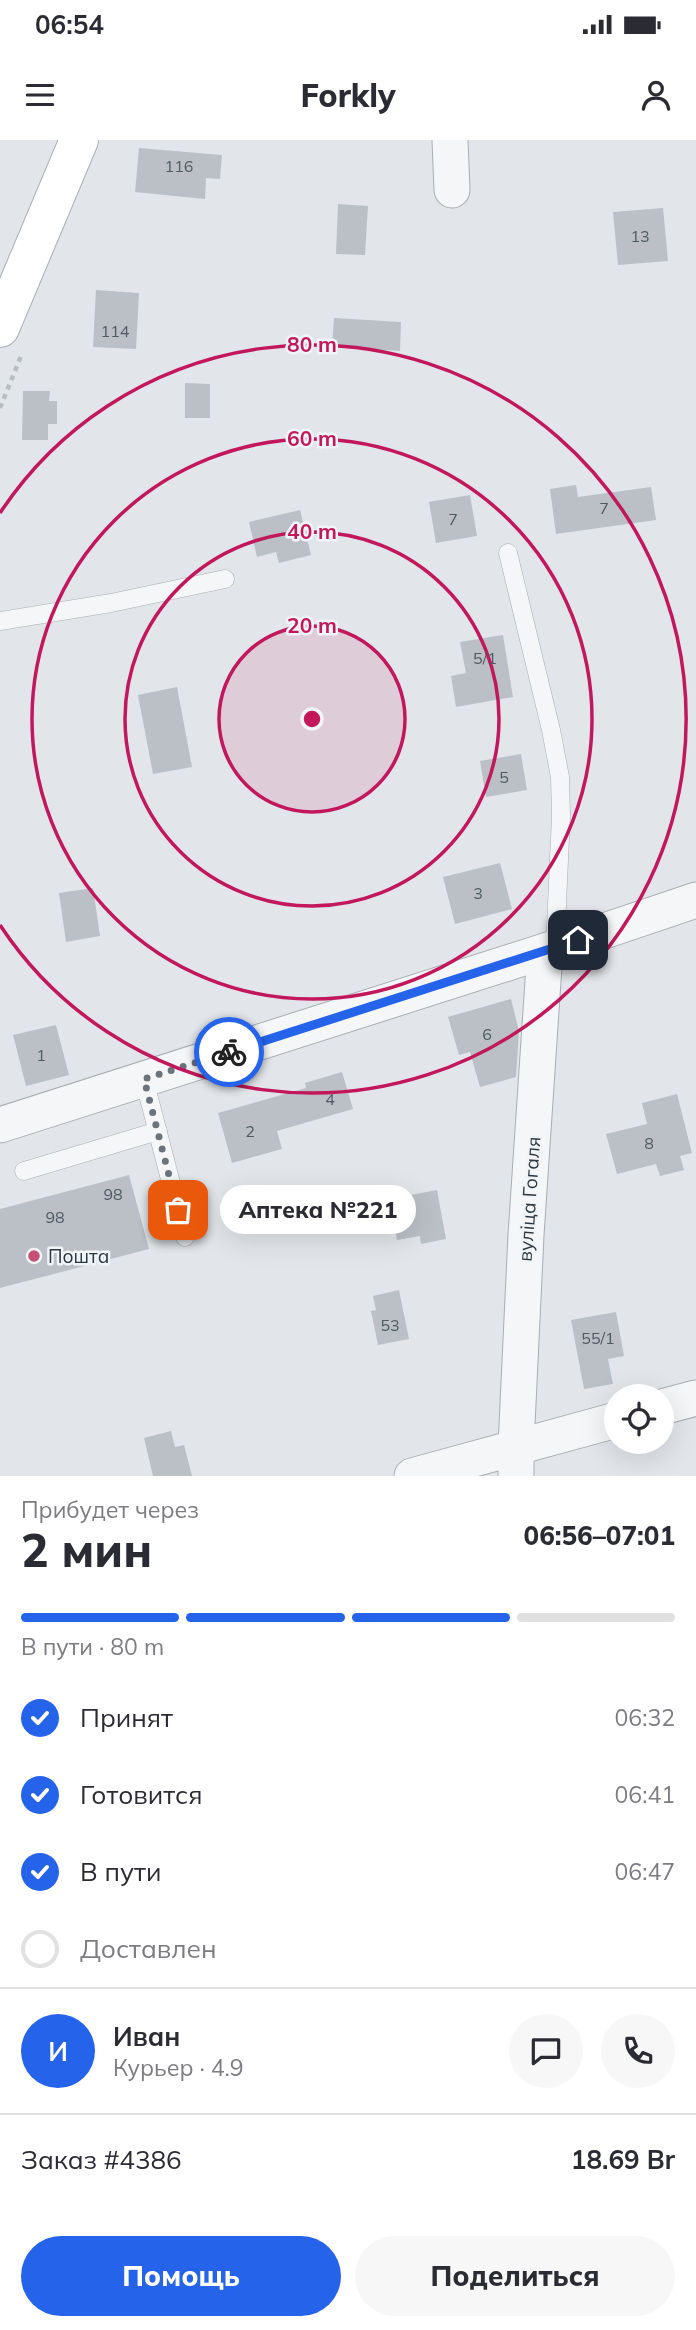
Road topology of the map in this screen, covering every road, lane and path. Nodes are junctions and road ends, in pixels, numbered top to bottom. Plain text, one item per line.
1 (79, 140) edge
2 (450, 140) edge
3 (452, 190) dead end
4 (0, 328) edge
5 (508, 554) dead end
6 (225, 579) dead end
7 (0, 621) edge
8 (696, 900) edge
9 (550, 950) junction
10 (144, 1079) junction
11 (0, 1125) edge
12 (158, 1131) junction
13 (24, 1171) dead end
14 (185, 1237) dead end
15 (696, 1398) edge
16 (674, 1404) edge
17 (604, 1425) edge
18 (516, 1461) edge
19 (412, 1476) edge

1 - 4 main road
2 - 3 street
5 - 9 lane
6 - 7 lane
8 - 9 street
9 - 10 street
9 - 18 street, вуліца Гогаля
10 - 11 street
10 - 12 lane
12 - 13 lane
12 - 14 lane
15 - 16 street
17 - 18 street
18 - 19 street

